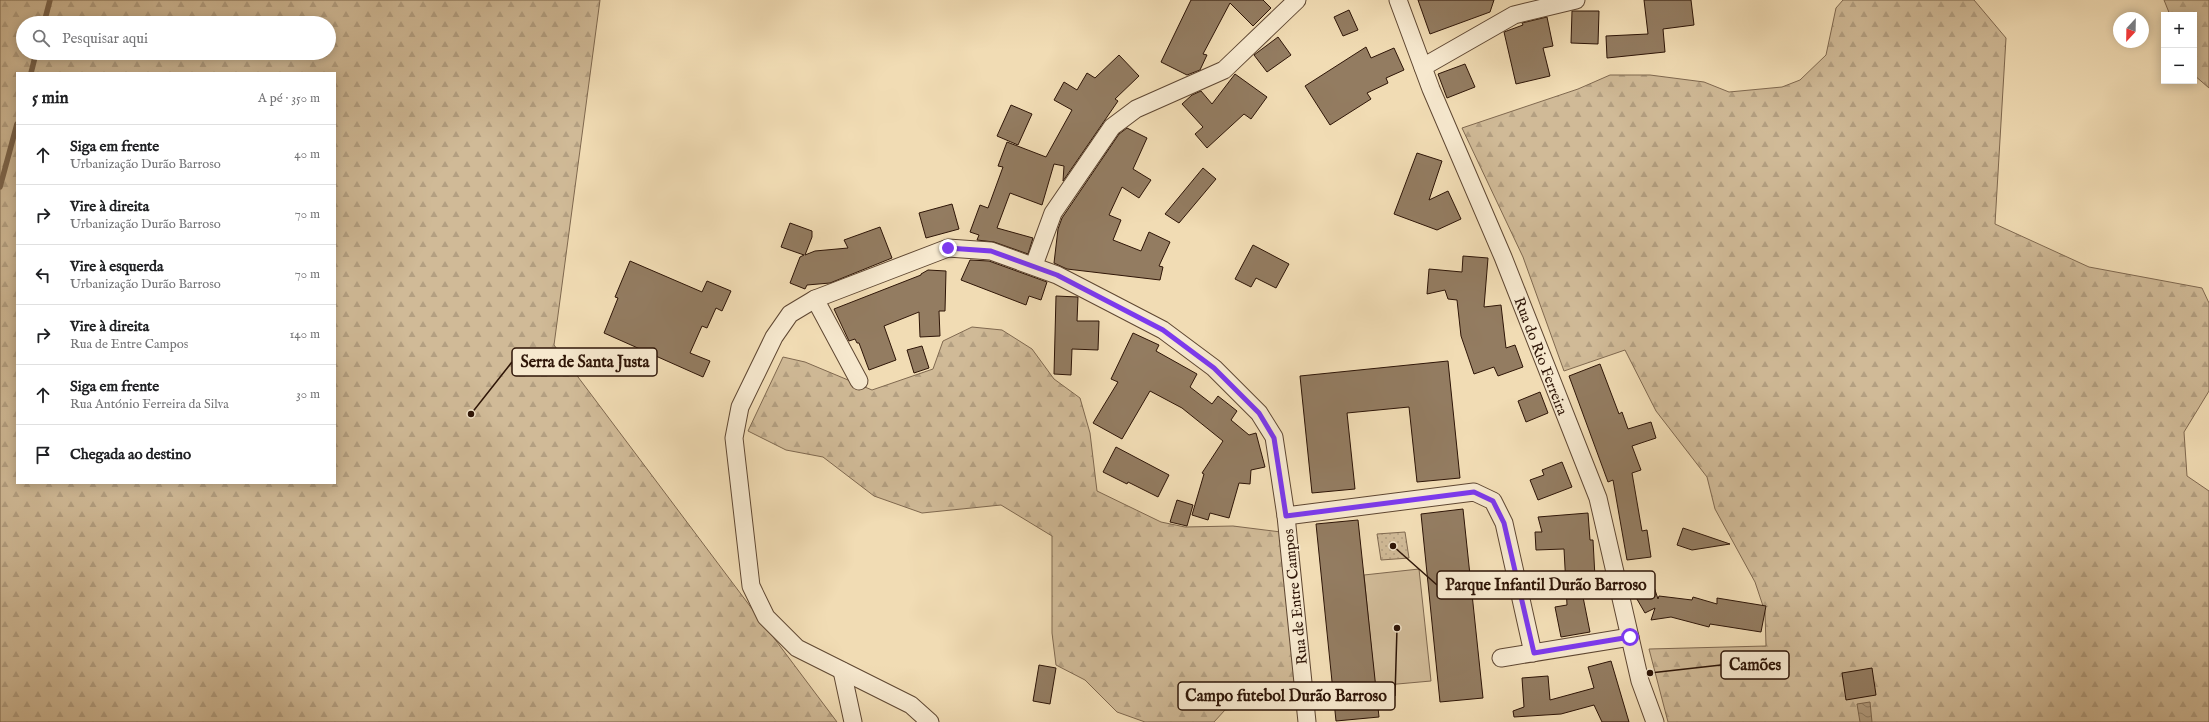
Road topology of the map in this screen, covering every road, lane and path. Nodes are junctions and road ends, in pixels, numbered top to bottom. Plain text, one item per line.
1 (1297, 0) edge
2 (1398, 0) edge
3 (1576, 0) edge
4 (1423, 67) junction
5 (1034, 265) junction
6 (815, 299) junction
7 (859, 381) dead end
8 (1286, 516) junction
9 (1630, 637) junction
10 (1534, 653) junction
11 (1501, 658) dead end
12 (842, 671) junction
13 (853, 722) edge
14 (930, 722) edge
15 (1307, 722) edge
16 (1655, 722) edge

1 - 5 street
2 - 4 street, Rua do Rio Ferreira
3 - 4 street
4 - 9 street, Rua do Rio Ferreira
5 - 6 street, Rua de Entre Campos
5 - 8 street, Rua de Entre Campos
6 - 7 street
6 - 12 street, Rua de Entre Campos
8 - 10 street
8 - 15 street, Rua de Entre Campos
9 - 10 street
9 - 16 street, Rua do Rio Ferreira
10 - 11 street
12 - 13 street
12 - 14 street, Rua de Entre Campos

